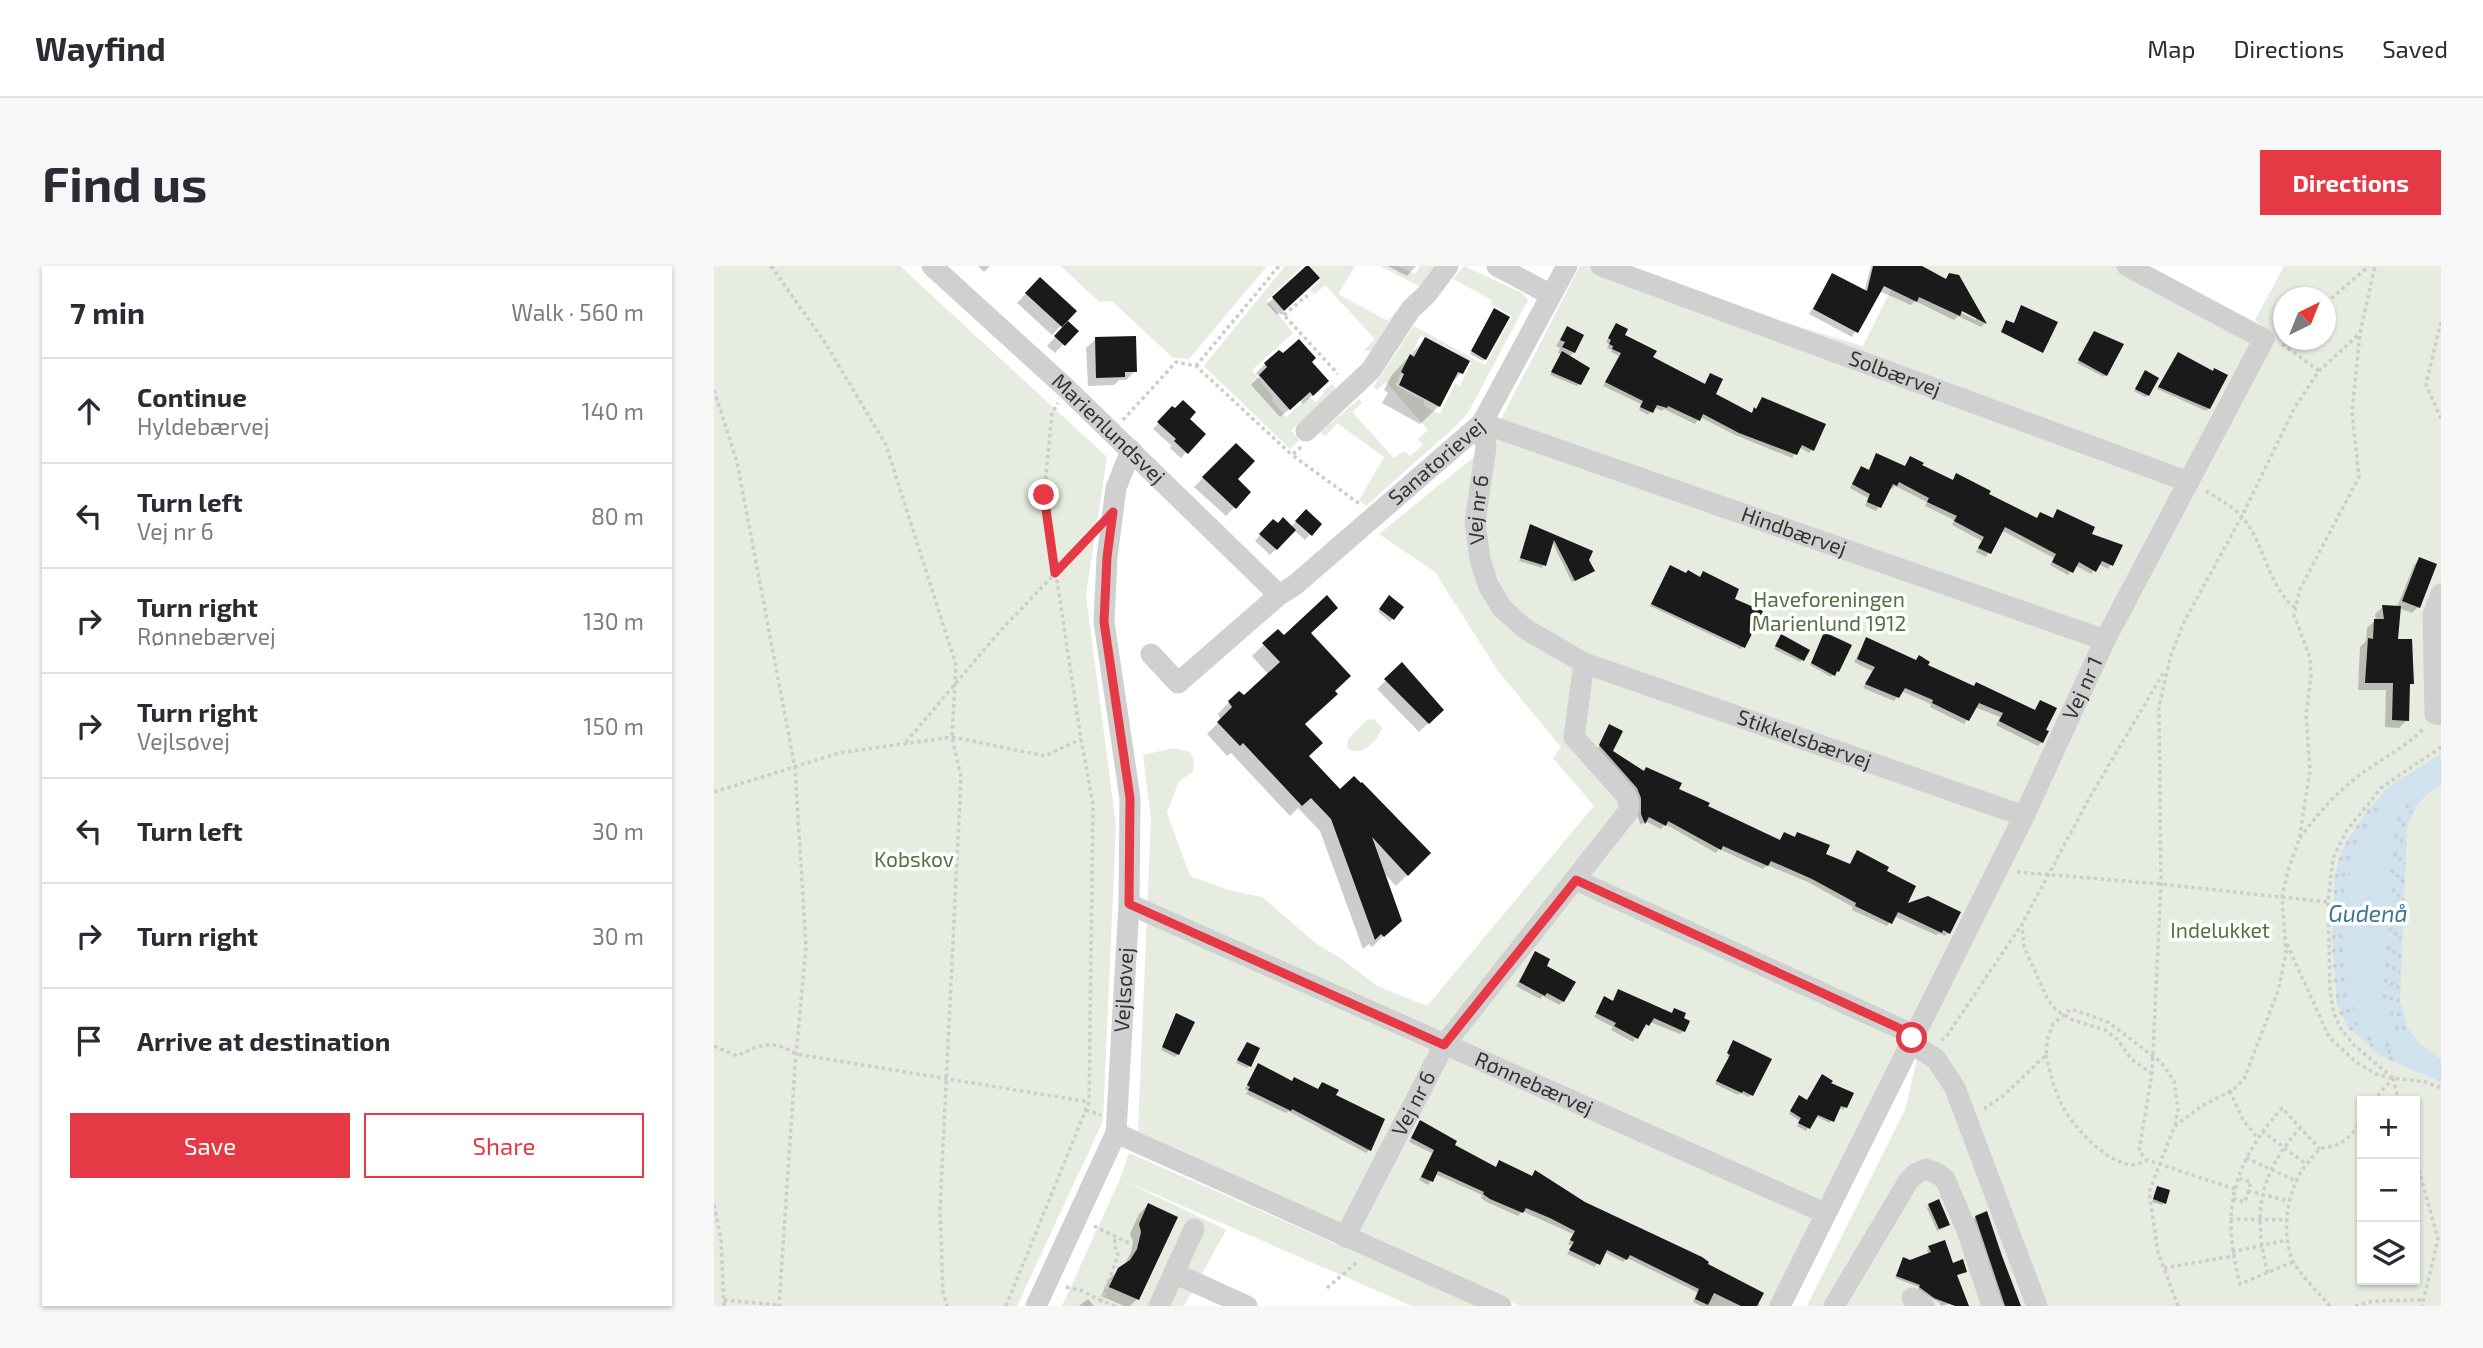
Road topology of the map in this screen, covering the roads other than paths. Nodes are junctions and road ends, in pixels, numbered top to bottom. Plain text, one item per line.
1 (932, 266) edge
2 (1448, 266) edge
3 (1497, 266) edge
4 (1567, 266) edge
5 (1601, 266) edge
6 (2127, 266) edge
7 (1551, 295) junction
8 (1482, 423) junction
9 (1306, 436) road end
10 (1131, 450) junction
11 (2189, 482) junction
12 (2441, 594) edge
13 (1279, 595) junction
14 (2105, 640) junction
15 (1152, 654) dead end
16 (1584, 663) junction
17 (2438, 715) edge
18 (2024, 816) junction
19 (1576, 880) junction
20 (1129, 904) junction
21 (1916, 1042) junction
22 (1444, 1045) junction
23 (1116, 1133) junction
24 (1825, 1213) junction
25 (1194, 1230) dead end
26 (1354, 1241) junction
27 (1174, 1273) junction
28 (1036, 1306) edge
29 (1159, 1306) edge
30 (1247, 1306) edge
31 (1501, 1306) edge
32 (1780, 1306) edge
33 (1834, 1306) edge
34 (1992, 1306) edge
35 (2037, 1306) edge

1 - 10 street, Marienlundsvej
2 - 9 street
3 - 7 street
4 - 7 street, Sanatorievej
5 - 11 street, Solbærvej
6 - 11 street, Vej nr 1
7 - 8 street, Sanatorievej
8 - 13 street, Sanatorievej
8 - 14 street, Hindbærvej
8 - 16 street, Vej nr 6
10 - 13 street, Marienlundsvej
10 - 20 street, Vejlsøvej
11 - 14 street, Vej nr 1
12 - 17 street
13 - 15 street, Sanatorievej
14 - 18 street, Vej nr 1
16 - 18 street, Stikkelsbærvej
16 - 19 street, Vej nr 6
18 - 21 street, Vej nr 1
19 - 21 street
19 - 22 street, Vej nr 6
20 - 22 street, Rønnebærvej
20 - 23 street, Vejlsøvej
21 - 24 street, Vej nr 1
21 - 35 street
22 - 24 street, Rønnebærvej
22 - 26 street, Vej nr 6
23 - 26 street
23 - 28 street, Vejlsøvej
24 - 32 street, Vej nr 1
25 - 27 street
26 - 31 street
27 - 29 street
27 - 30 street
33 - 34 street

